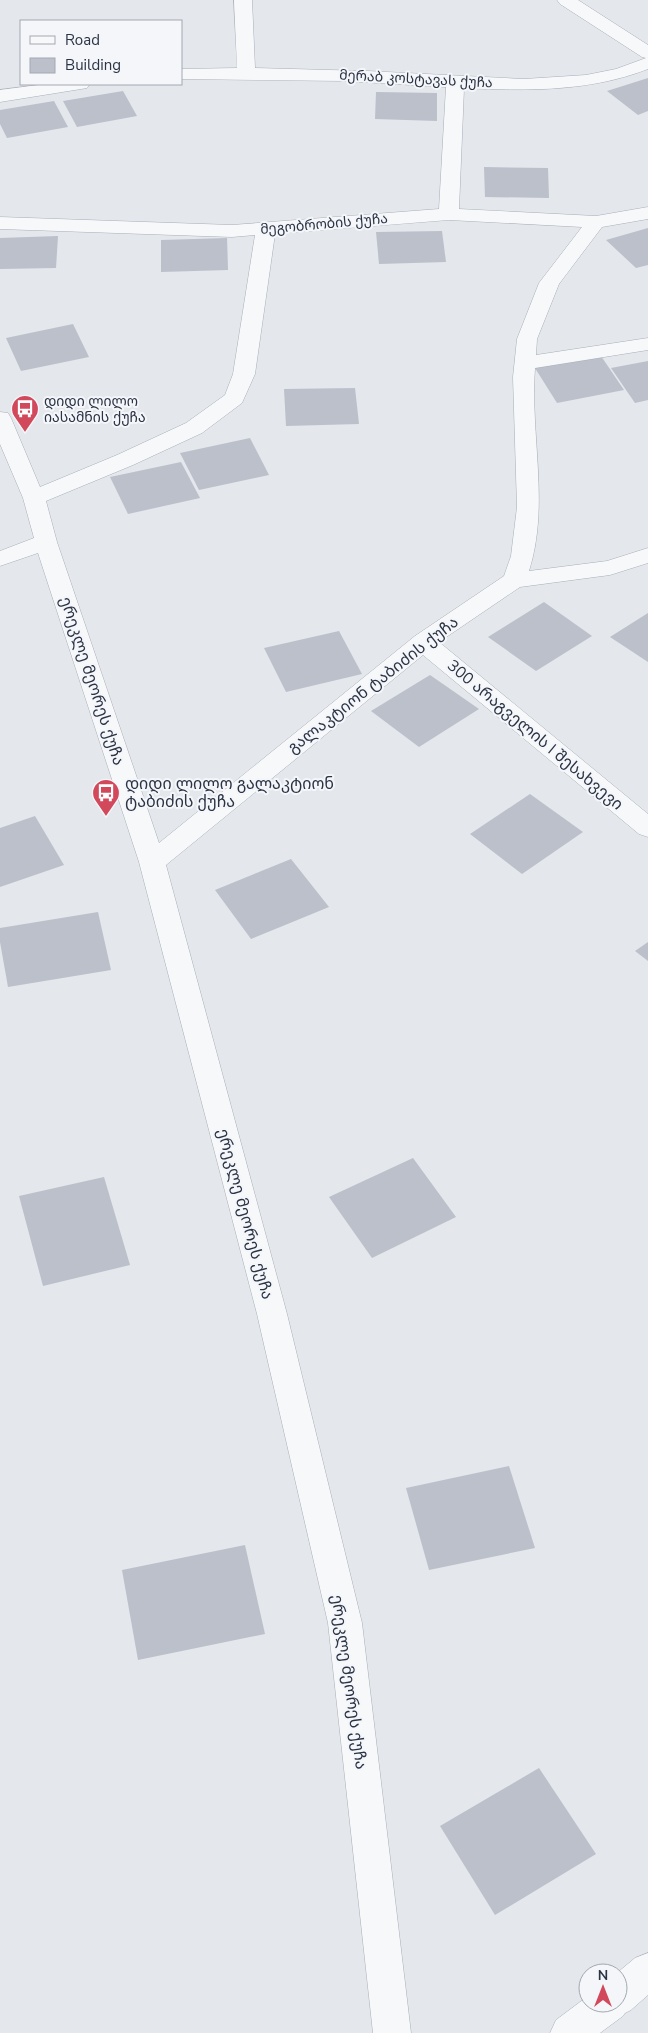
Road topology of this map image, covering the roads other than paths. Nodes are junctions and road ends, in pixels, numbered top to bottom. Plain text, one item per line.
1 (243, 0) edge
2 (566, 0) edge
3 (648, 53) edge
4 (648, 63) edge
5 (246, 73) junction
6 (182, 74) edge
7 (455, 83) junction
8 (74, 85) edge
9 (0, 96) edge
10 (648, 213) edge
11 (449, 214) junction
12 (596, 222) junction
13 (0, 223) edge
14 (266, 230) junction
15 (648, 344) edge
16 (525, 363) junction
17 (0, 418) edge
18 (34, 498) junction
19 (46, 542) junction
20 (648, 555) edge
21 (0, 560) edge
22 (514, 580) junction
23 (423, 642) junction
24 (648, 828) edge
25 (152, 862) junction
26 (648, 1970) edge
27 (628, 1988) edge
28 (596, 2013) edge
29 (392, 2033) edge
30 (569, 2033) edge

1 - 5 street
2 - 3 street
4 - 7 street, მერაბ კოსტავას ქუჩა
5 - 6 street, მერაბ კოსტავას ქუჩა
5 - 7 street, მერაბ კოსტავას ქუჩა
7 - 11 street
8 - 9 street
10 - 12 street, მეგობრობის ქუჩა
11 - 12 street, მეგობრობის ქუჩა
11 - 14 street, მეგობრობის ქუჩა
12 - 16 street
13 - 14 street, მეგობრობის ქუჩა
14 - 18 street
15 - 16 street
16 - 22 street
17 - 18 street, ერეკლე მეორეს ქუჩა
18 - 19 street, ერეკლე მეორეს ქუჩა
19 - 21 street
19 - 25 street, ერეკლე მეორეს ქუჩა
20 - 22 street, გალაკტიონ ტაბიძის ქუჩა
22 - 23 street, გალაკტიონ ტაბიძის ქუჩა
23 - 24 street, 300 არაგველის I შესახვევი
23 - 25 street, გალაკტიონ ტაბიძის ქუჩა
25 - 29 street, ერეკლე მეორეს ქუჩა
26 - 27 street
28 - 30 street

